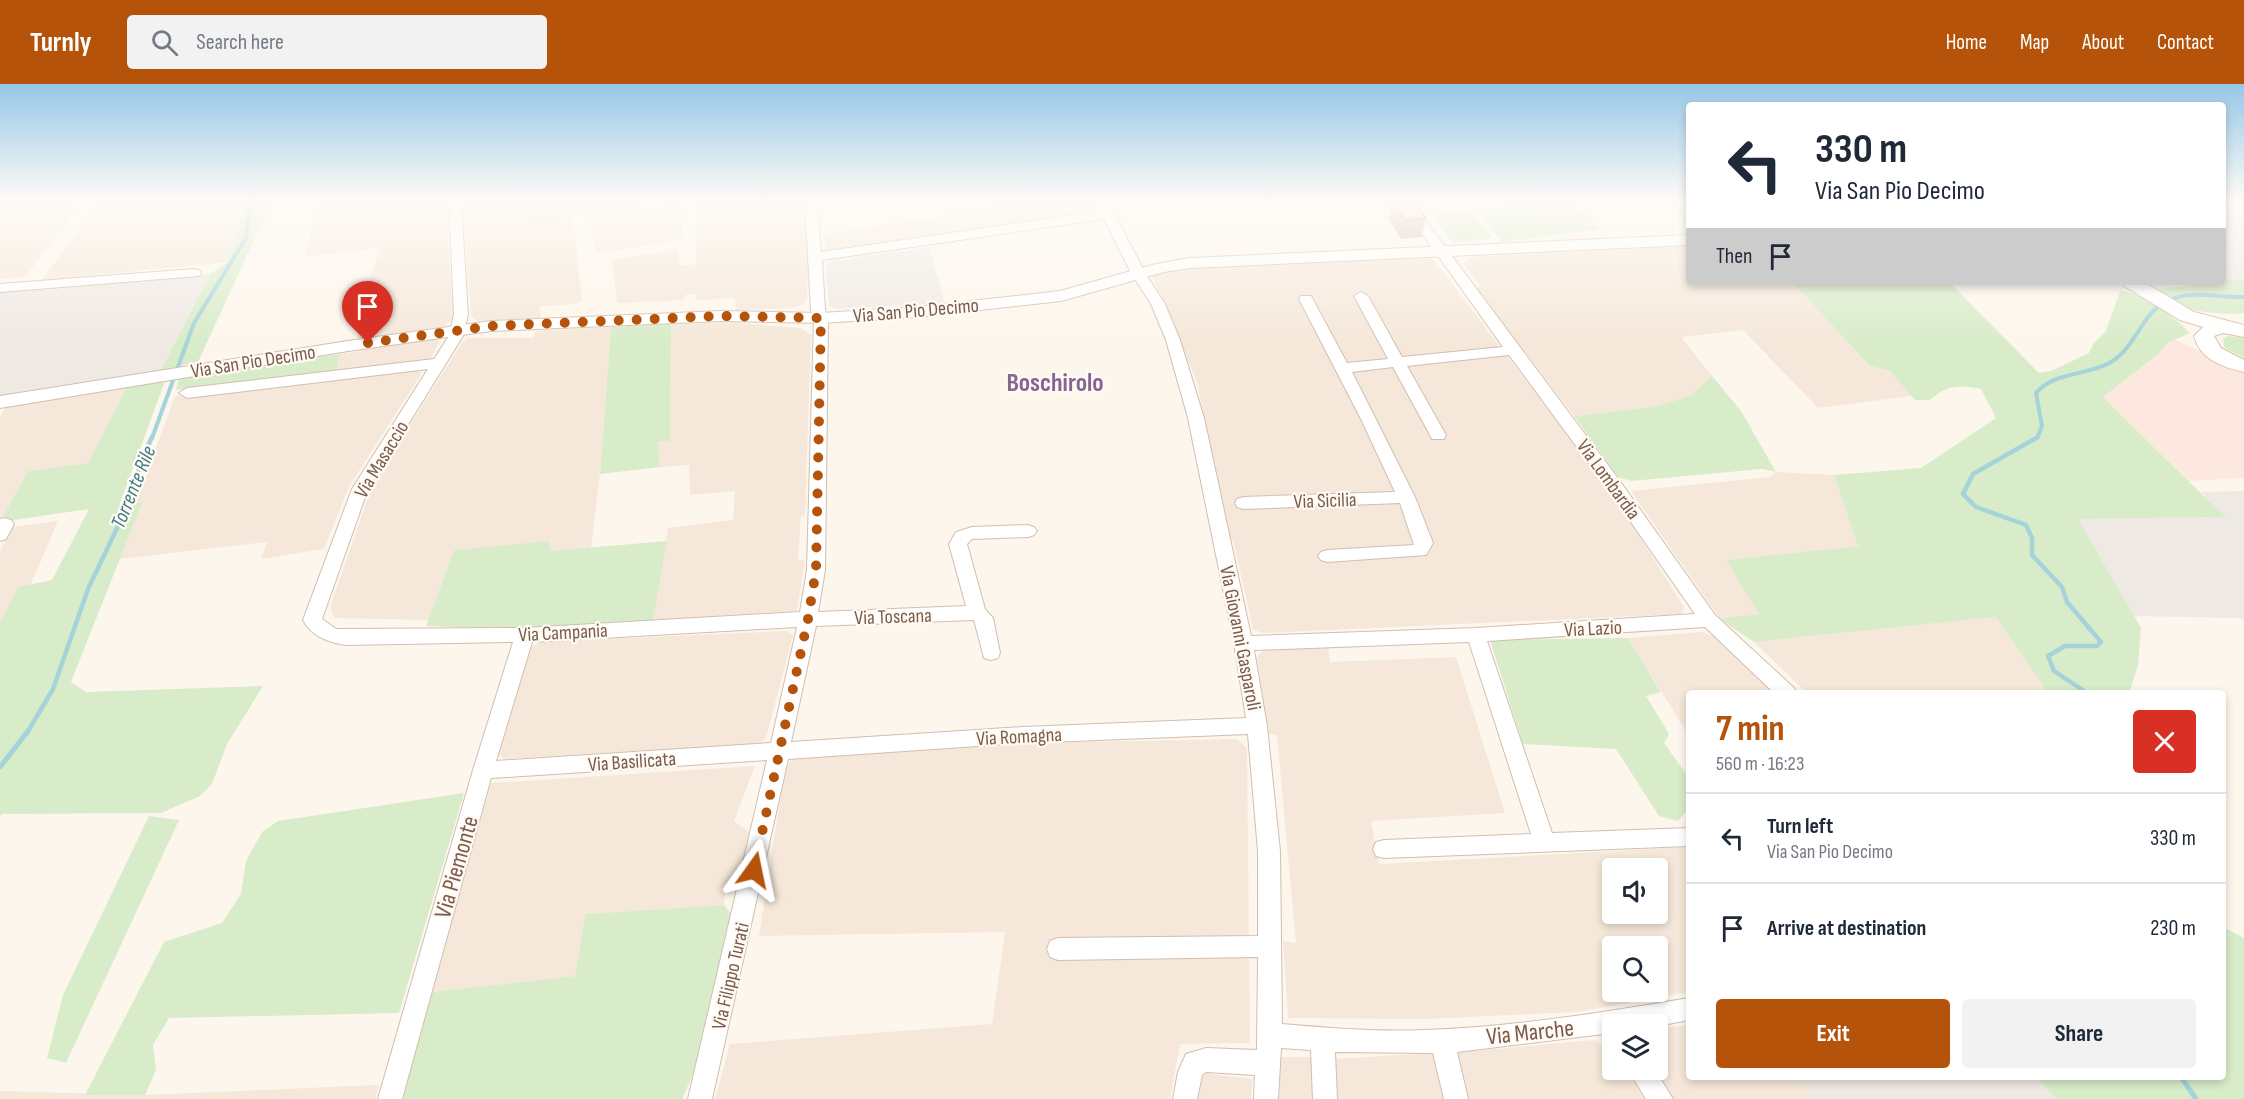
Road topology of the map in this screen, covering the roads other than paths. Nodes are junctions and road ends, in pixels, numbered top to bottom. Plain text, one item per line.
1 (457, 248) edge
2 (815, 248) edge
3 (875, 248) edge
4 (1126, 248) edge
5 (1440, 248) edge
6 (1531, 248) edge
7 (1443, 253) junction
8 (816, 257) junction
9 (194, 273) dead end
10 (1138, 273) junction
11 (2139, 287) edge
12 (0, 288) edge
13 (1360, 296) dead end
14 (1306, 299) dead end
15 (821, 318) junction
16 (458, 330) junction
17 (2231, 330) edge
18 (1513, 350) junction
19 (1398, 362) junction
20 (440, 363) junction
21 (2244, 366) edge
22 (1342, 368) junction
23 (187, 393) dead end
24 (0, 402) edge
25 (1438, 435) dead end
26 (1407, 497) junction
27 (1243, 503) dead end
28 (0, 525) edge
29 (1028, 531) dead end
30 (0, 535) edge
31 (1327, 556) dead end
32 (977, 613) junction
33 (808, 619) junction
34 (1709, 620) junction
35 (319, 629) joint
36 (1476, 634) junction
37 (525, 635) junction
38 (1243, 643) junction
39 (991, 653) dead end
40 (1784, 690) edge
41 (1257, 726) junction
42 (780, 751) junction
43 (483, 770) junction
44 (1686, 837) edge
45 (1544, 842) junction
46 (1384, 849) dead end
47 (1270, 946) junction
48 (1058, 949) dead end
49 (1686, 1010) edge
50 (1667, 1014) edge
51 (1602, 1028) edge
52 (1270, 1035) junction
53 (1323, 1040) junction
54 (1442, 1041) junction
55 (1268, 1064) junction
56 (1647, 1080) edge
57 (390, 1099) edge
58 (700, 1099) edge
59 (1185, 1099) edge
60 (1266, 1099) edge
61 (1325, 1099) edge
62 (1456, 1099) edge
63 (1661, 1099) edge

1 - 16 street
2 - 8 street, Via Filippo Turati
3 - 8 street
4 - 10 street, Via Giovanni Gasparoli
5 - 7 street, Via Lombardia
6 - 7 street
7 - 10 street, Via San Pio Decimo
7 - 18 street, Via Lombardia
8 - 15 street, Via Filippo Turati
9 - 12 street
10 - 15 street, Via San Pio Decimo
10 - 38 street, Via Giovanni Gasparoli
11 - 17 main road
13 - 19 street
14 - 22 street
15 - 16 street, Via San Pio Decimo
15 - 33 street, Via Filippo Turati
16 - 20 street, Via Masaccio
16 - 24 street, Via San Pio Decimo
17 - 21 main road
18 - 19 street
18 - 34 street, Via Lombardia
19 - 22 street
19 - 25 street
20 - 23 street
20 - 35 street, Via Masaccio
22 - 26 street
26 - 27 street, Via Sicilia
26 - 31 street
28 - 30 street
29 - 32 street
32 - 33 street, Via Toscana
32 - 39 street
33 - 37 street, Via Campania
33 - 42 street, Via Filippo Turati
34 - 36 street, Via Lazio
34 - 40 street, Via Lombardia
35 - 37 street, Via Campania
36 - 38 street, Via Lazio
36 - 45 street
37 - 43 street, Via Piemonte
38 - 41 street, Via Giovanni Gasparoli
41 - 42 street, Via Romagna
41 - 47 street, Via Giovanni Gasparoli
42 - 43 street, Via Basilicata
42 - 58 street, Via Filippo Turati
43 - 57 street, Via Piemonte
44 - 45 street
45 - 46 street
47 - 48 street
47 - 52 street, Via Giovanni Gasparoli
49 - 50 street, Via Marche
51 - 54 street, Via Marche
52 - 53 street, Via Marche
52 - 55 street, Via Giovanni Gasparoli
53 - 54 street, Via Marche
53 - 61 street
54 - 62 street
55 - 59 street
55 - 60 street, Via Giovanni Gasparoli
56 - 63 street

